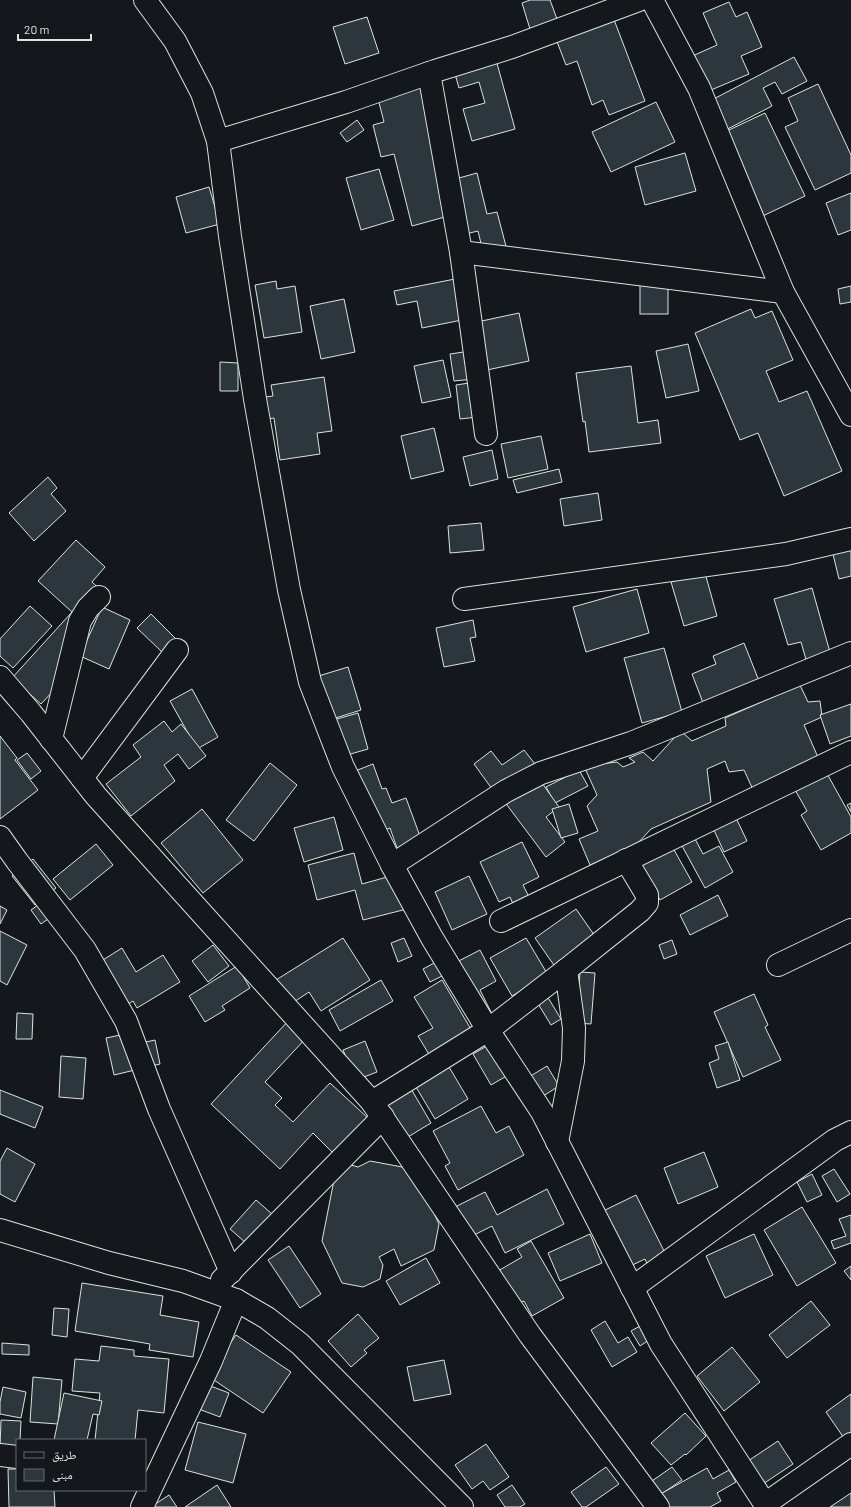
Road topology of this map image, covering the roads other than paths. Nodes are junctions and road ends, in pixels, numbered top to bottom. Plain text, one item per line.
1 (145, 0) edge
2 (639, 0) edge
3 (652, 0) edge
4 (429, 73) junction
5 (218, 141) junction
6 (462, 252) junction
7 (783, 292) junction
8 (851, 415) edge
9 (486, 434) dead end
10 (851, 539) edge
11 (99, 597) dead end
12 (464, 599) dead end
13 (178, 650) dead end
14 (851, 653) edge
15 (0, 678) edge
16 (51, 739) junction
17 (851, 752) edge
18 (82, 778) junction
19 (0, 837) edge
20 (626, 860) junction
21 (392, 864) junction
22 (501, 921) dead end
23 (851, 930) edge
24 (778, 965) dead end
25 (566, 970) junction
26 (488, 1030) junction
27 (378, 1110) junction
28 (851, 1132) edge
29 (557, 1142) junction
30 (0, 1230) edge
31 (231, 1272) junction
32 (632, 1288) junction
33 (212, 1291) junction
34 (236, 1300) junction
35 (851, 1444) edge
36 (0, 1455) edge
37 (16, 1457) edge
38 (149, 1481) edge
39 (766, 1506) edge
40 (142, 1507) edge
41 (462, 1507) edge
42 (658, 1507) edge

1 - 5 street
2 - 4 street
3 - 7 street
4 - 5 street
4 - 6 street
5 - 21 street
6 - 7 street
6 - 9 street
7 - 8 street
10 - 12 street
11 - 16 street
13 - 18 street
14 - 21 street
15 - 16 street
16 - 18 street
17 - 20 street
18 - 27 street
19 - 31 street
20 - 22 street
20 - 25 street
21 - 26 street
23 - 24 street
25 - 26 street
25 - 29 street
26 - 27 street
26 - 29 street
27 - 31 street
27 - 42 street
28 - 32 street
29 - 32 street
30 - 33 street
31 - 33 street
32 - 39 street
33 - 34 street
34 - 38 street
34 - 41 street
35 - 39 street
36 - 37 street
38 - 40 street

